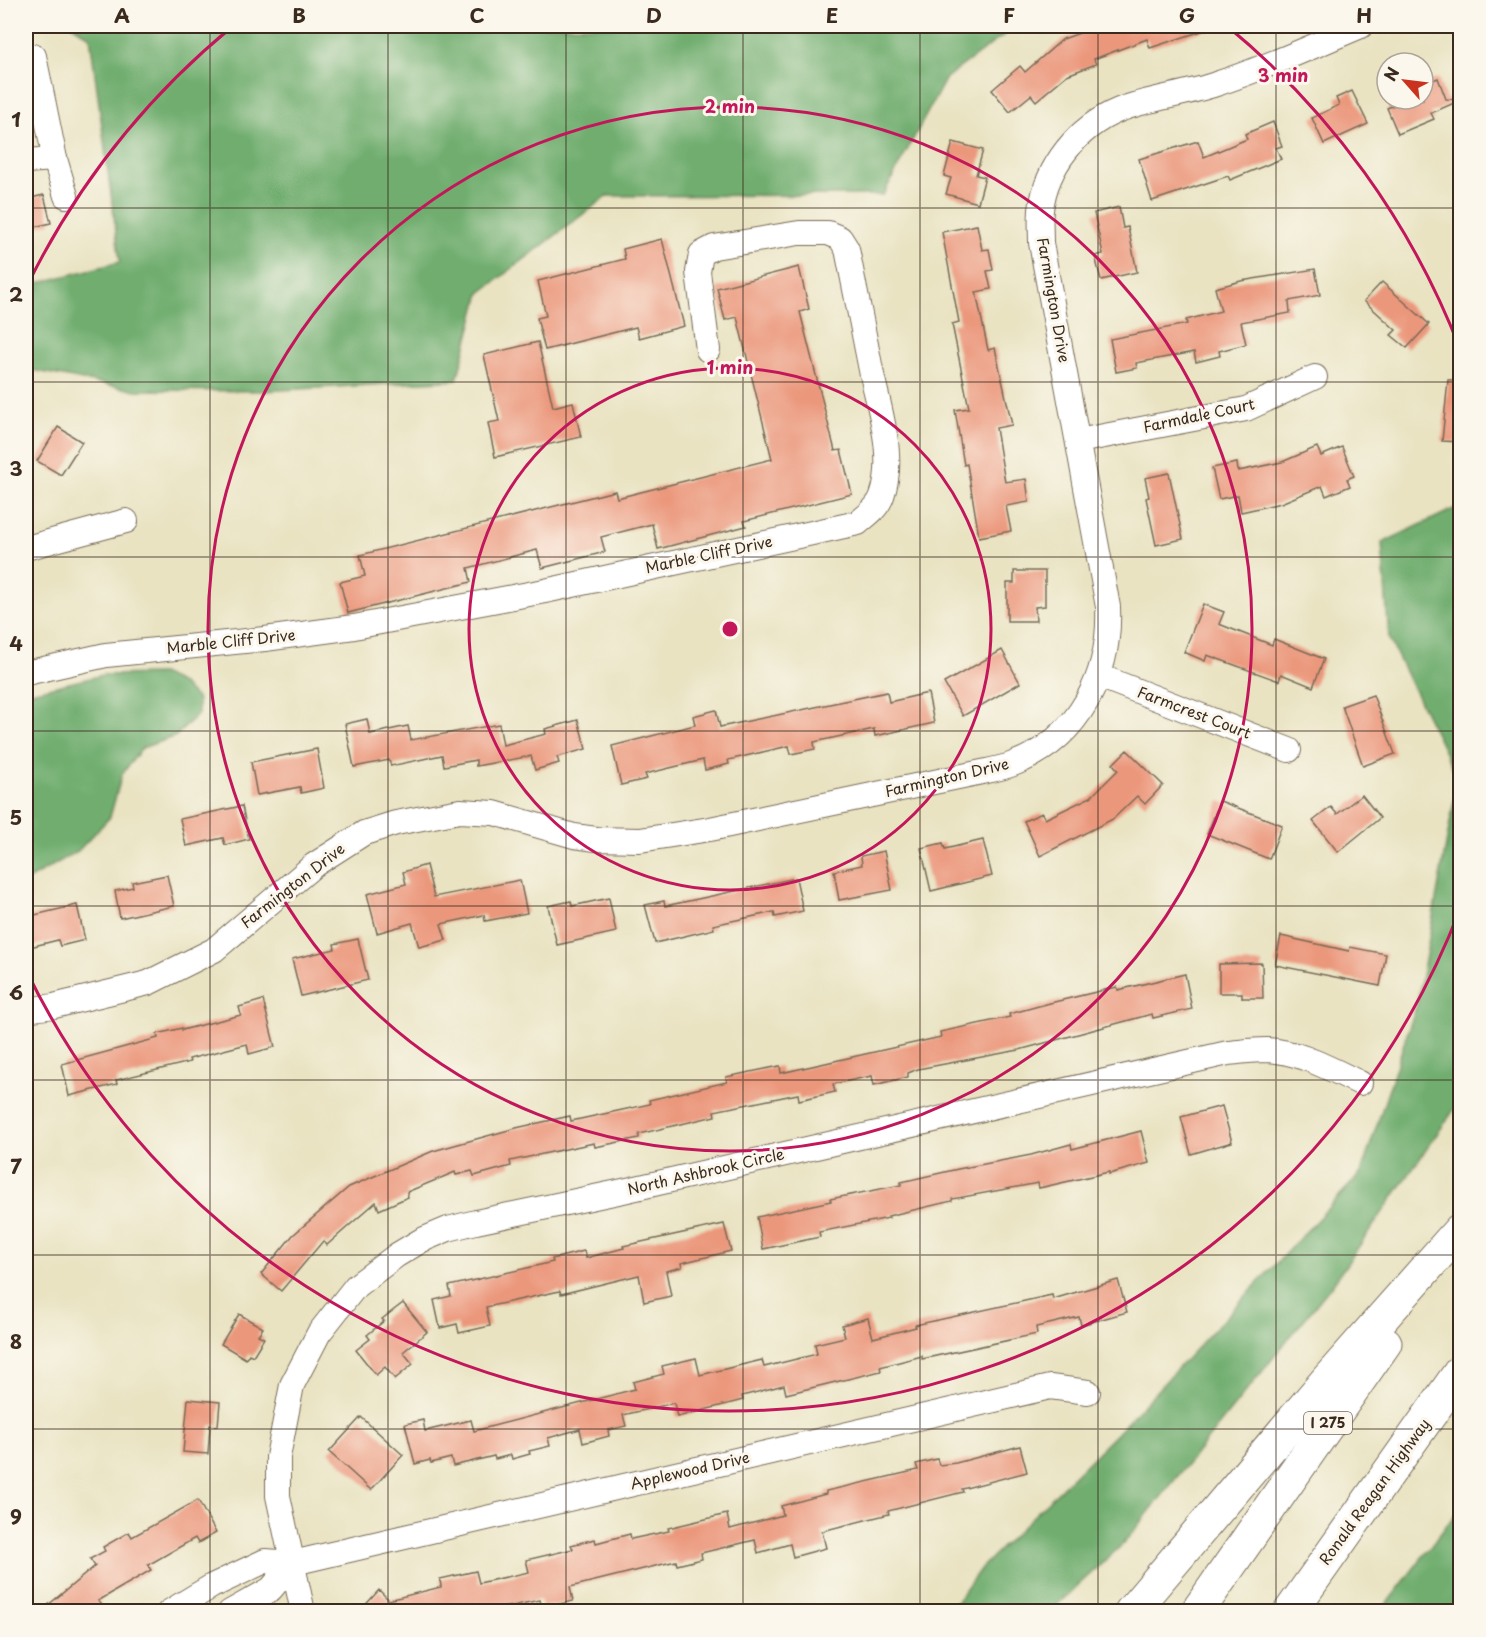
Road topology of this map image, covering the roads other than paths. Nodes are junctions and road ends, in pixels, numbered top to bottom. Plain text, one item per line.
1 (1361, 26) edge
2 (34, 56) dead end
3 (55, 159) junction
4 (26, 161) edge
5 (66, 196) dead end
6 (708, 350) dead end
7 (1315, 377) dead end
8 (1078, 441) junction
9 (126, 521) dead end
10 (26, 548) edge
11 (26, 673) edge
12 (1099, 676) junction
13 (1288, 750) dead end
14 (26, 1010) edge
15 (1360, 1083) dead end
16 (1461, 1230) edge
17 (1461, 1236) edge
18 (1461, 1372) edge
19 (1088, 1392) dead end
20 (1401, 1457) junction
21 (293, 1563) junction
22 (169, 1611) edge
23 (230, 1611) edge
24 (303, 1611) edge
25 (1131, 1611) edge
26 (1197, 1611) edge
27 (1290, 1611) edge
28 (1309, 1611) edge

1 - 8 street, Farmington Drive
2 - 3 street
3 - 4 street
3 - 5 street
6 - 11 street, Marble Cliff Drive
7 - 8 street, Farmdale Court
8 - 12 street, Farmington Drive
9 - 10 street
12 - 13 street, Farmcrest Court
12 - 14 street, Farmington Drive
15 - 21 street, North Ashbrook Circle
16 - 25 highway
17 - 26 highway, I 275
18 - 20 highway, Ronald Reagan Highway
19 - 21 street, Applewood Drive
20 - 27 highway, Ronald Reagan Highway
20 - 28 highway
21 - 22 street, Applewood Drive
21 - 23 street
21 - 24 street, North Ashbrook Circle

